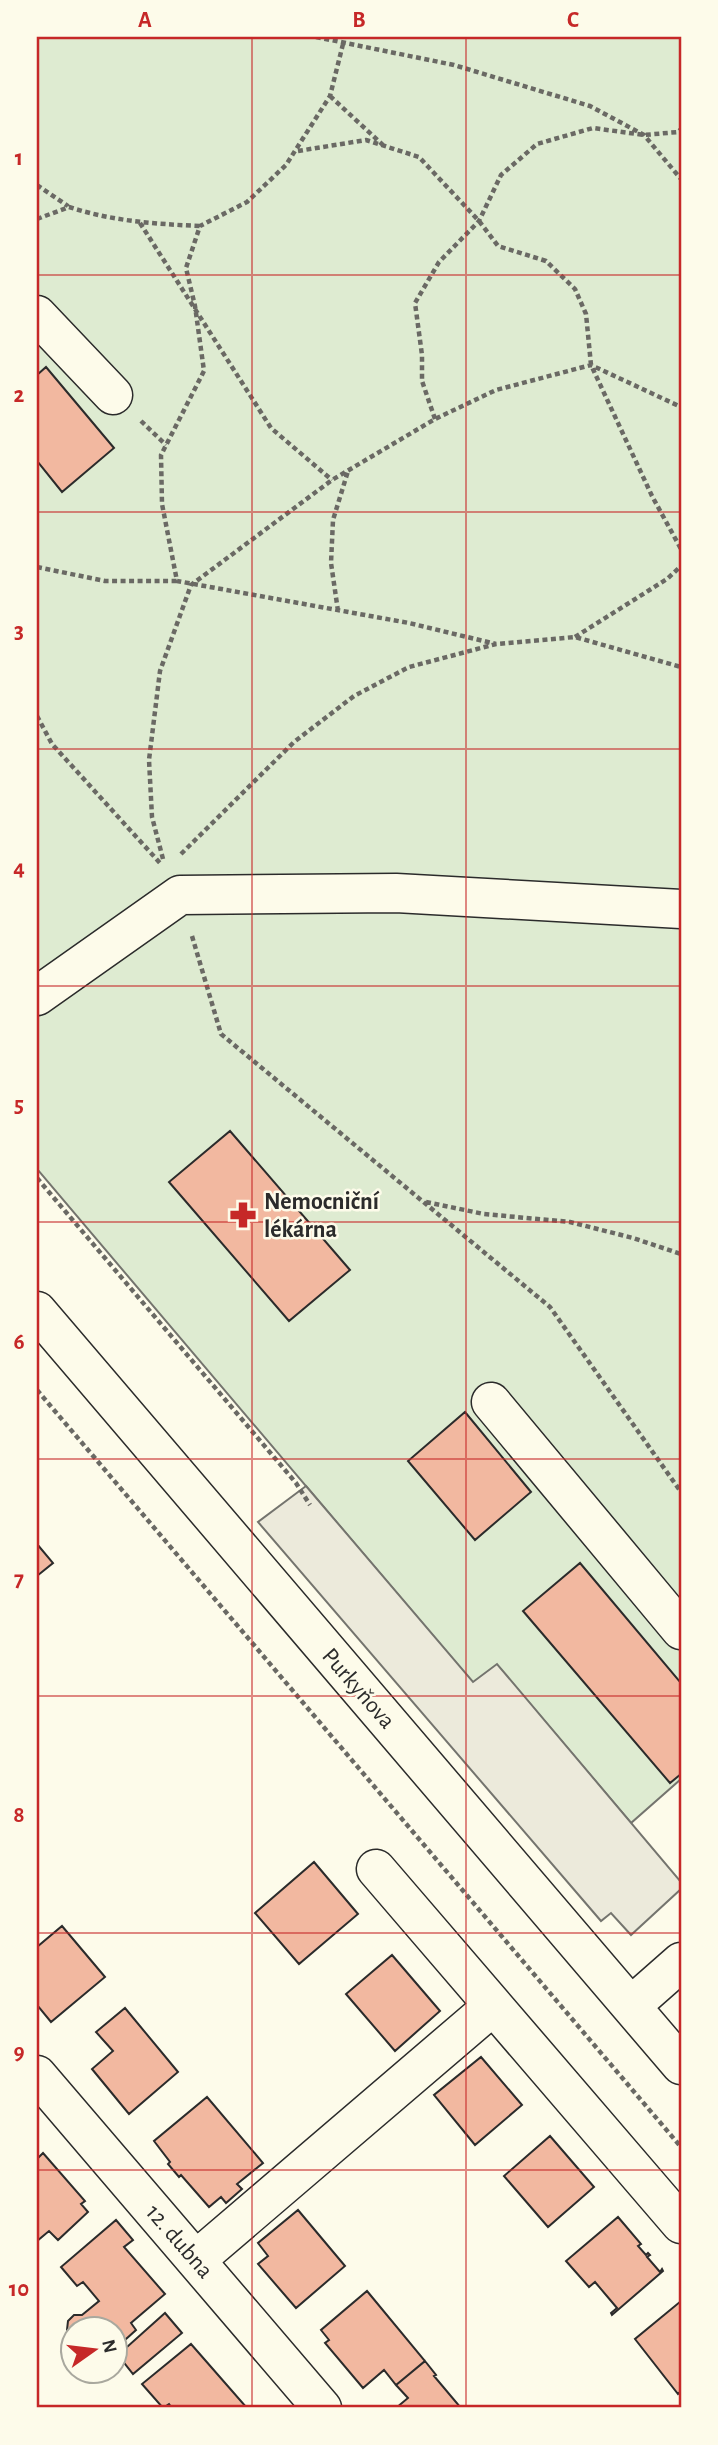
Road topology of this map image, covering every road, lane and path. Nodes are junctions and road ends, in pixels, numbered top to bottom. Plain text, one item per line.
1 (316, 37) edge
2 (335, 39) edge
3 (343, 44) junction
4 (330, 96) junction
5 (681, 129) edge
6 (644, 135) junction
7 (385, 147) junction
8 (297, 152) junction
9 (681, 179) edge
10 (37, 185) edge
11 (69, 207) junction
12 (37, 219) edge
13 (479, 221) junction
14 (140, 223) junction
15 (200, 226) junction
16 (195, 306) junction
17 (37, 315) edge
18 (113, 395) dead end
19 (435, 419) dead end
20 (348, 471) dead end
21 (332, 480) dead end
22 (681, 549) edge
23 (681, 566) edge
24 (37, 567) edge
25 (177, 581) junction
26 (338, 611) junction
27 (575, 637) junction
28 (496, 644) junction
29 (681, 667) edge
30 (37, 716) edge
31 (176, 859) dead end
32 (166, 869) dead end
33 (681, 909) edge
34 (37, 996) edge
35 (37, 1178) edge
36 (423, 1201) dead end
37 (681, 1254) edge
38 (37, 1311) edge
39 (37, 1390) edge
40 (491, 1402) dead end
41 (310, 1505) dead end
42 (681, 1630) edge
43 (376, 1869) dead end
44 (681, 1962) edge
45 (494, 2006) junction
46 (631, 2006) junction
47 (681, 2065) edge
48 (37, 2075) edge
49 (681, 2147) edge
50 (681, 2224) edge
51 (196, 2260) junction
52 (322, 2408) edge

1 - 2 path
2 - 3 path
3 - 4 path
3 - 6 path
4 - 7 path
4 - 8 path
5 - 6 path
6 - 9 path
6 - 13 path
7 - 8 path
7 - 13 path
8 - 15 path
10 - 11 path
11 - 12 path
11 - 14 path
13 - 19 path
13 - 22 path
14 - 15 path
14 - 16 path
15 - 16 path
16 - 21 path
16 - 25 path
17 - 18 street
20 - 26 path
23 - 27 path
24 - 25 path
25 - 26 path
26 - 28 path
27 - 28 path
27 - 29 path
28 - 31 path
30 - 32 path
33 - 34 street
35 - 41 path
36 - 37 path
38 - 46 street, Purkyňova
39 - 49 path
40 - 42 street
43 - 45 street
44 - 46 street
45 - 50 street
45 - 51 street
46 - 47 street, Purkyňova
48 - 51 street, 12. dubna
51 - 52 street, 12. dubna

